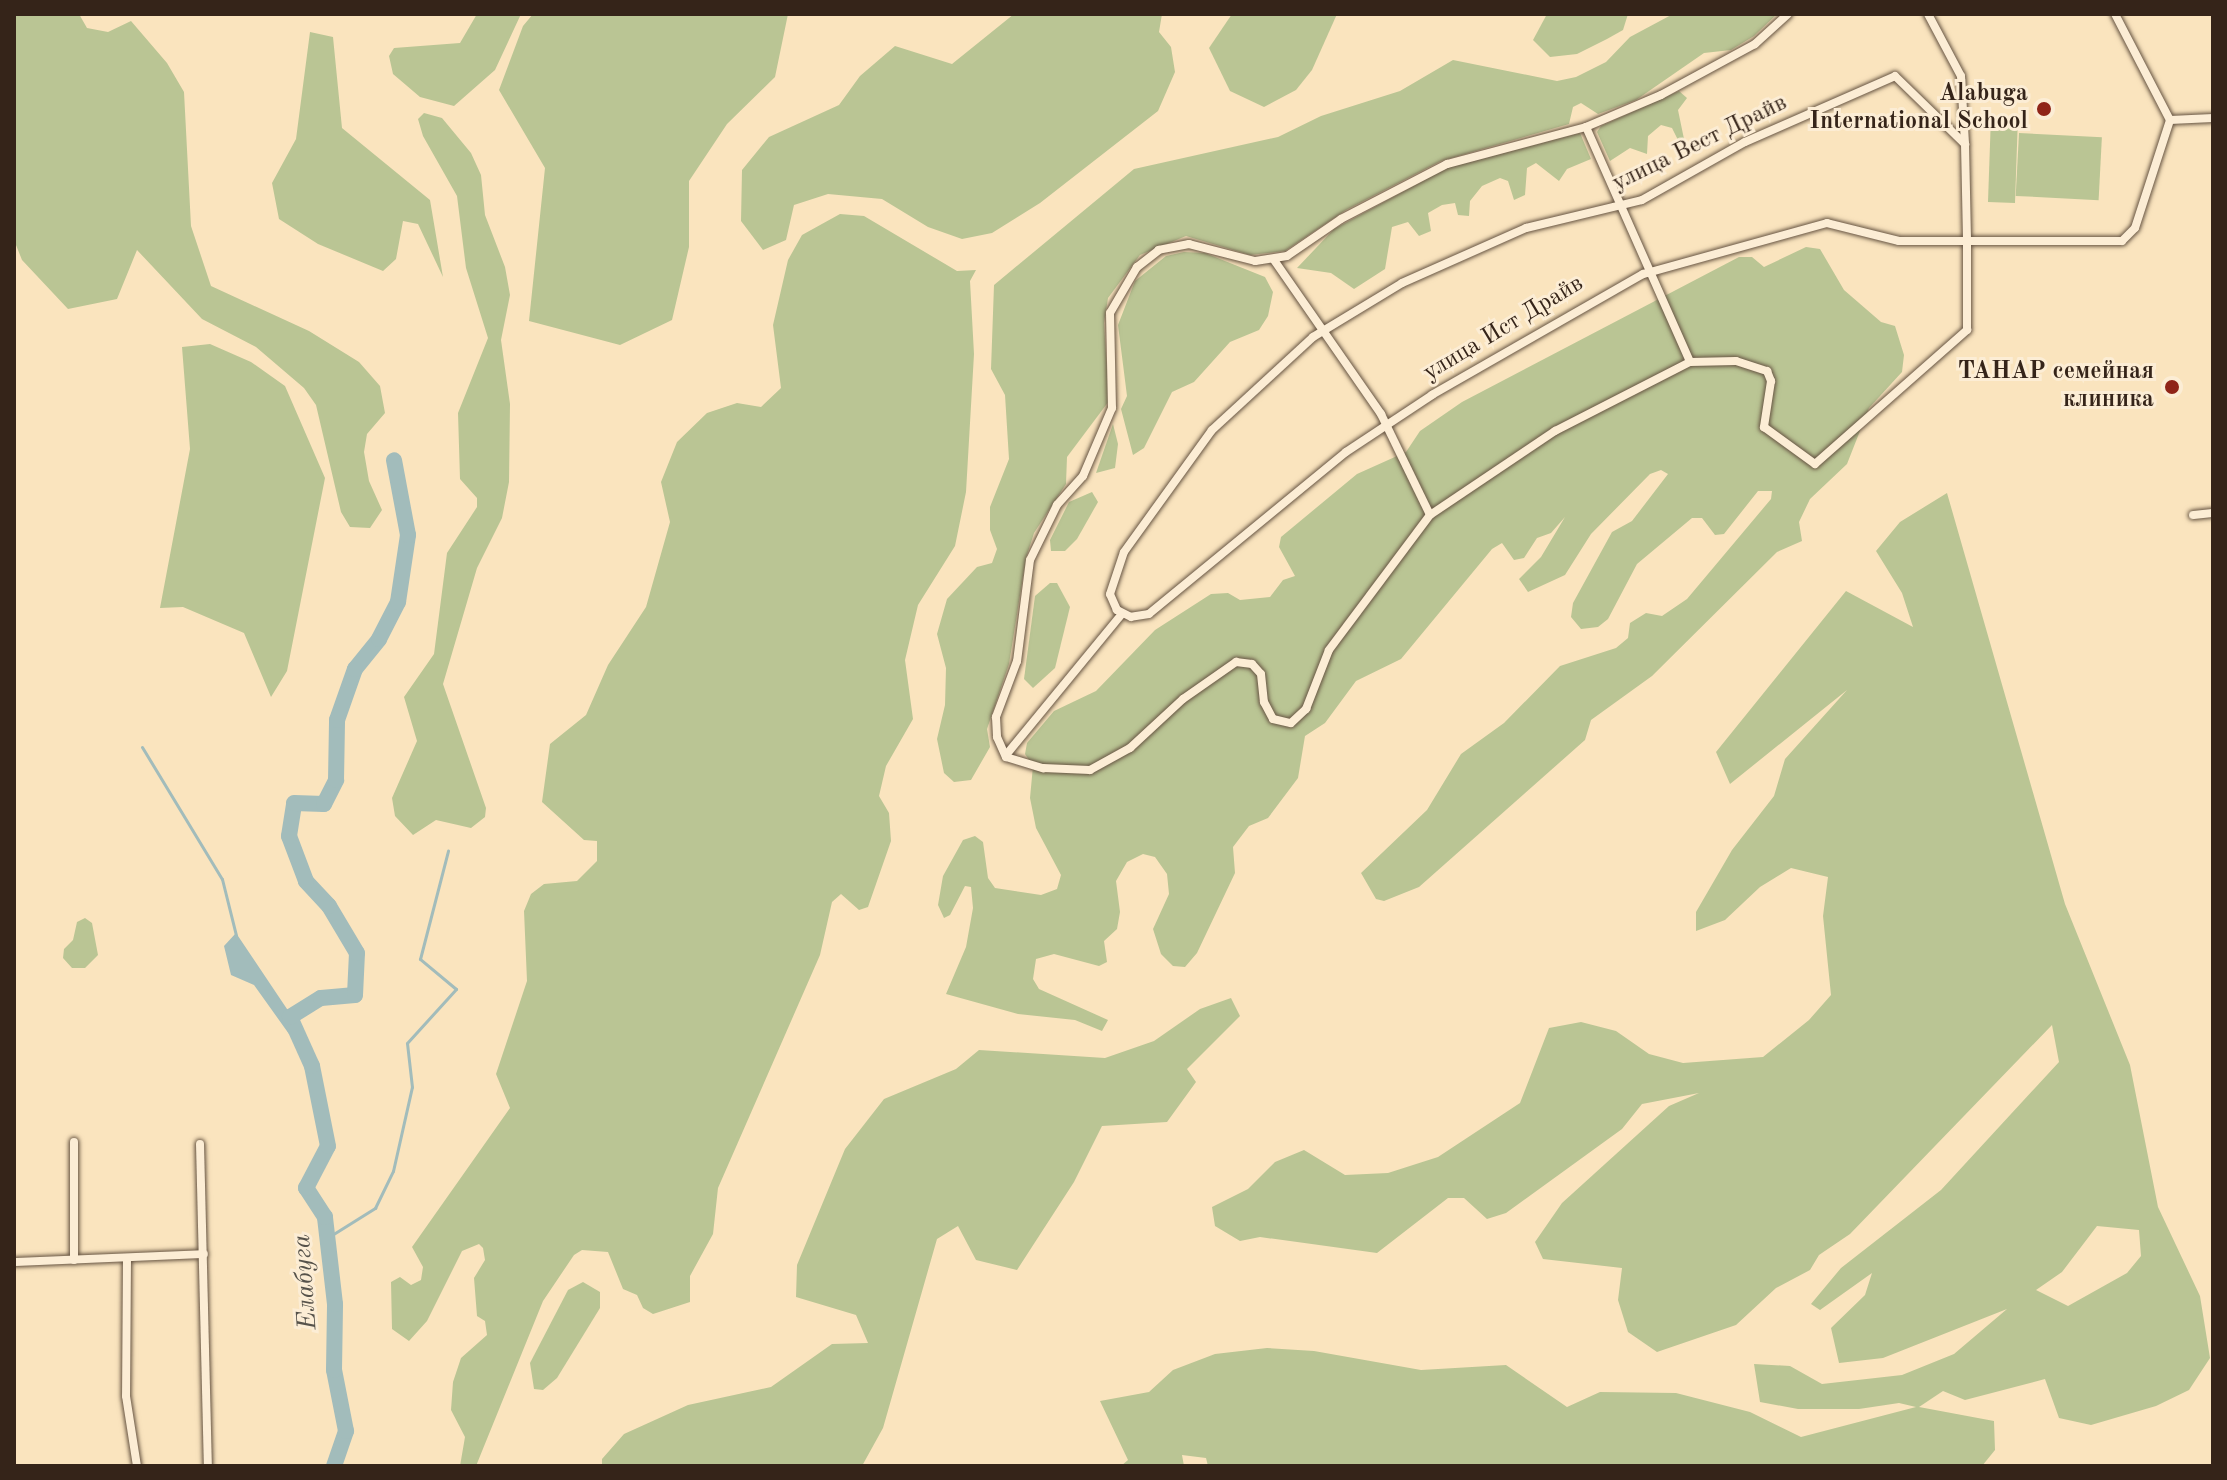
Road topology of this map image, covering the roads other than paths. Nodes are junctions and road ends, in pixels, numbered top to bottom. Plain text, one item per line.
1 (1788, 14) edge
2 (1928, 14) edge
3 (2115, 14) edge
4 (2213, 118) edge
5 (2170, 120) junction
6 (1586, 127) junction
7 (1965, 144) junction
8 (1621, 208) junction
9 (1967, 241) junction
10 (1274, 260) junction
11 (1651, 271) junction
12 (1324, 330) junction
13 (1690, 362) junction
14 (1387, 425) junction
15 (2213, 513) edge
16 (1430, 515) junction
17 (2193, 515) dead end
18 (1122, 614) junction
19 (1006, 755) junction
20 (74, 1142) dead end
21 (200, 1144) dead end
22 (204, 1254) junction
23 (127, 1258) junction
24 (74, 1260) junction
25 (14, 1262) edge
26 (137, 1466) edge
27 (208, 1466) edge

1 - 6 street
2 - 7 street
3 - 5 street
4 - 5 street
5 - 9 street
6 - 8 street
6 - 10 street
7 - 8 street, улица Вест Драйв
7 - 9 street
8 - 11 street
8 - 12 street, улица Вест Драйв
9 - 11 street, улица Ист Драйв
9 - 13 street
10 - 12 street
10 - 19 street
11 - 13 street
11 - 14 street, улица Ист Драйв
12 - 14 street
12 - 18 street, улица Вест Драйв
13 - 16 street
14 - 16 street
14 - 18 street, улица Ист Драйв
15 - 17 street
16 - 19 street
18 - 19 street
20 - 24 street
21 - 22 street
22 - 23 street
22 - 27 street
23 - 24 street
23 - 26 street
24 - 25 street

